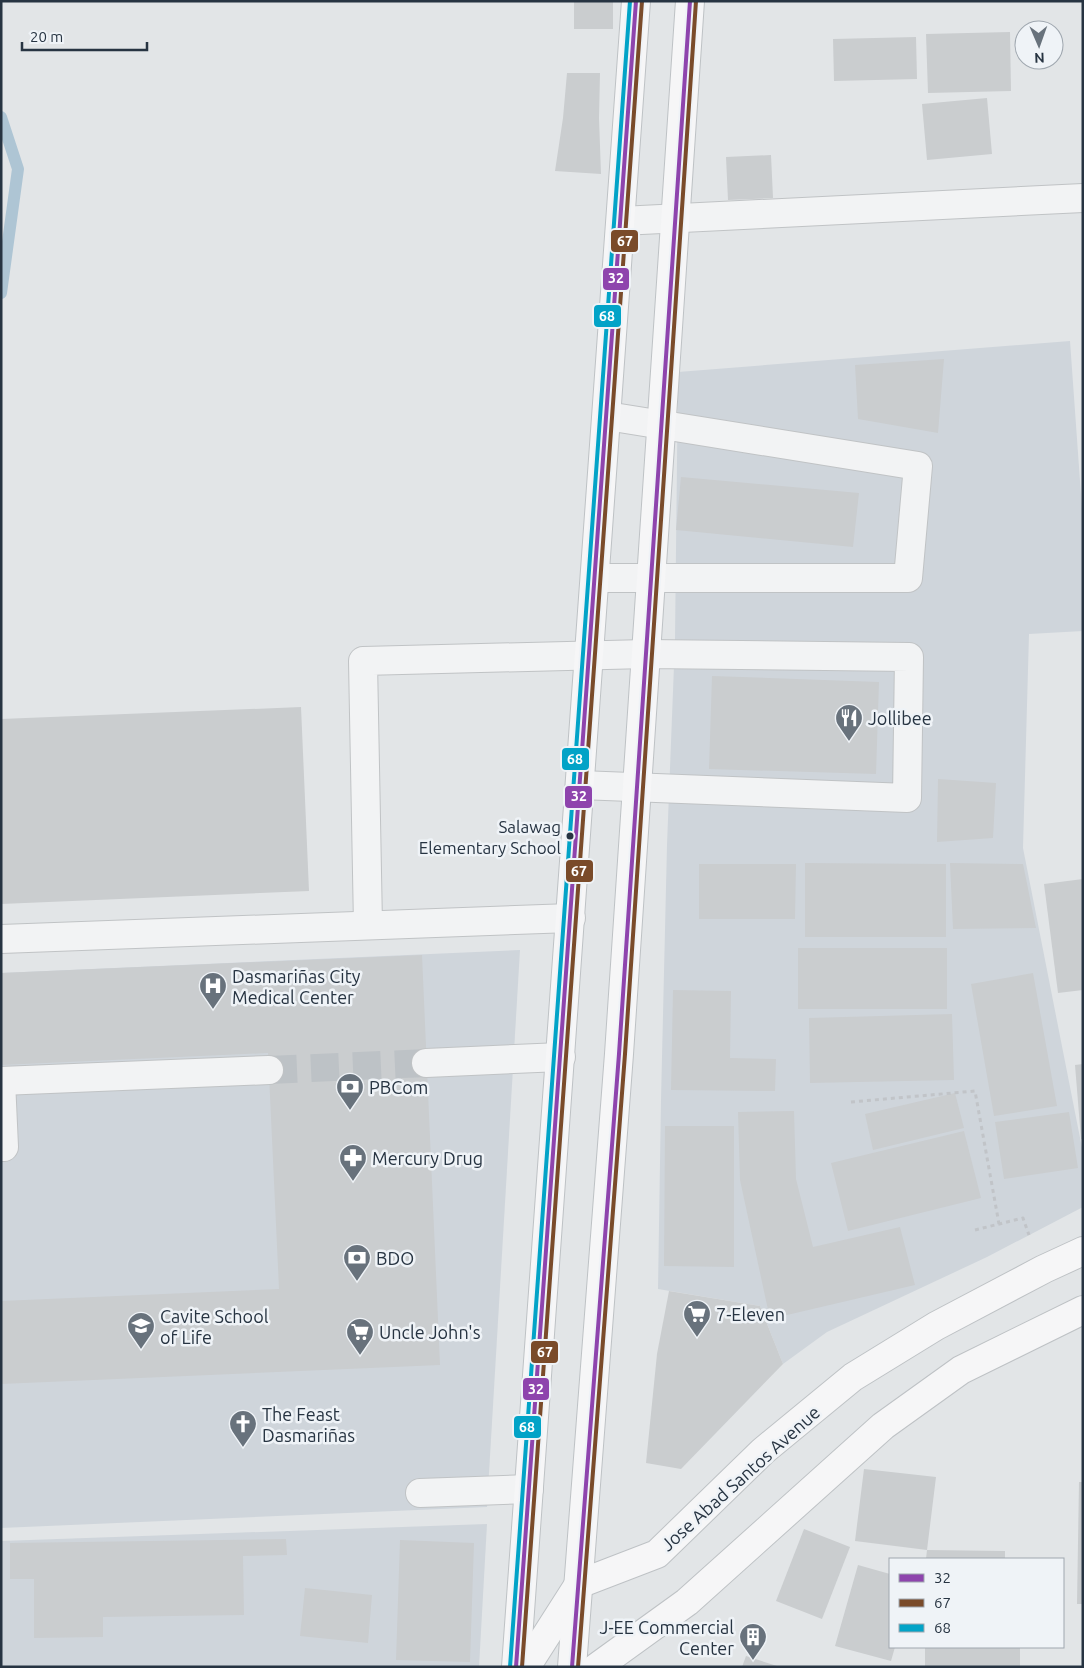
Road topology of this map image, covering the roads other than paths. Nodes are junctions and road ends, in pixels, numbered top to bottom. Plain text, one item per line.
1 (636, 1) edge
2 (690, 1) edge
3 (1083, 198) edge
4 (675, 218) junction
5 (621, 221) junction
6 (607, 416) junction
7 (660, 425) junction
8 (595, 578) junction
9 (650, 578) junction
10 (646, 654) junction
11 (590, 655) junction
12 (580, 786) junction
13 (637, 788) junction
14 (571, 918) junction
15 (368, 925) junction
16 (1, 939) edge
17 (561, 1057) junction
18 (426, 1063) tunnel mouth
19 (269, 1070) tunnel mouth
20 (1, 1081) edge
21 (4, 1147) dead end
22 (1083, 1251) edge
23 (1083, 1310) edge
24 (529, 1489) junction
25 (420, 1493) dead end
26 (579, 1584) junction
27 (516, 1667) edge
28 (526, 1667) edge
29 (572, 1667) edge
30 (597, 1667) edge

1 - 5 main road
2 - 4 main road
3 - 4 street
4 - 5 street
4 - 7 main road
5 - 6 main road
6 - 7 street
6 - 8 main road
7 - 9 main road
7 - 9 street
8 - 9 street
8 - 11 main road
9 - 10 main road
10 - 11 street
10 - 13 main road
10 - 13 street
11 - 12 main road
11 - 15 street
12 - 13 street
12 - 14 main road
13 - 26 main road
14 - 15 street
14 - 17 main road
15 - 16 street
17 - 18 street
17 - 24 main road
19 - 20 street
20 - 21 street
22 - 26 main road, Jose Abad Santos Avenue
23 - 30 main road
24 - 25 street
24 - 27 main road
26 - 28 main road
26 - 29 main road

